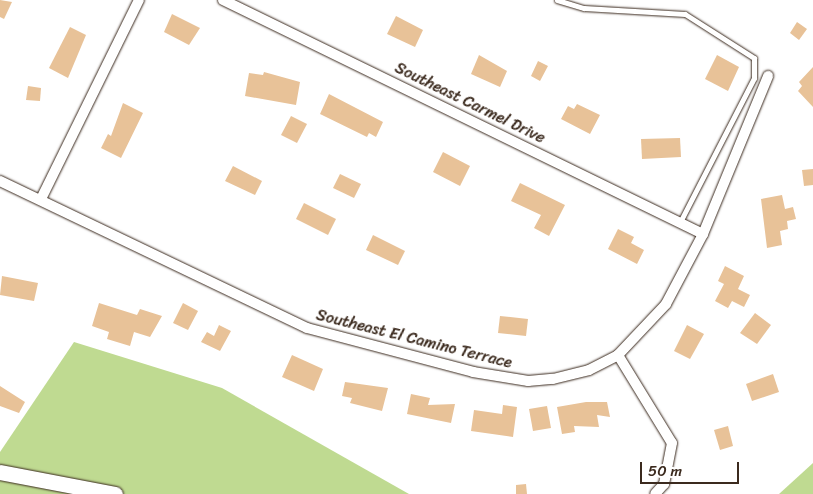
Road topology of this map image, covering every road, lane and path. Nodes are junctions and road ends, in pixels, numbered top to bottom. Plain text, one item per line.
1 (139, 0) edge
2 (223, 0) edge
3 (557, 0) edge
4 (768, 76) dead end
5 (0, 181) edge
6 (41, 199) junction
7 (680, 222) junction
8 (703, 234) junction
9 (618, 356) junction
10 (0, 472) edge
11 (115, 494) edge
12 (655, 494) edge

1 - 6 street
2 - 7 street, Southeast Carmel Drive
3 - 7 lane
4 - 8 street, Southeast El Camino Terrace
5 - 6 street, Southeast El Camino Terrace
6 - 9 street, Southeast El Camino Terrace
7 - 8 street, Southeast Carmel Drive
8 - 9 street, Southeast El Camino Terrace
9 - 12 street
10 - 11 main road

